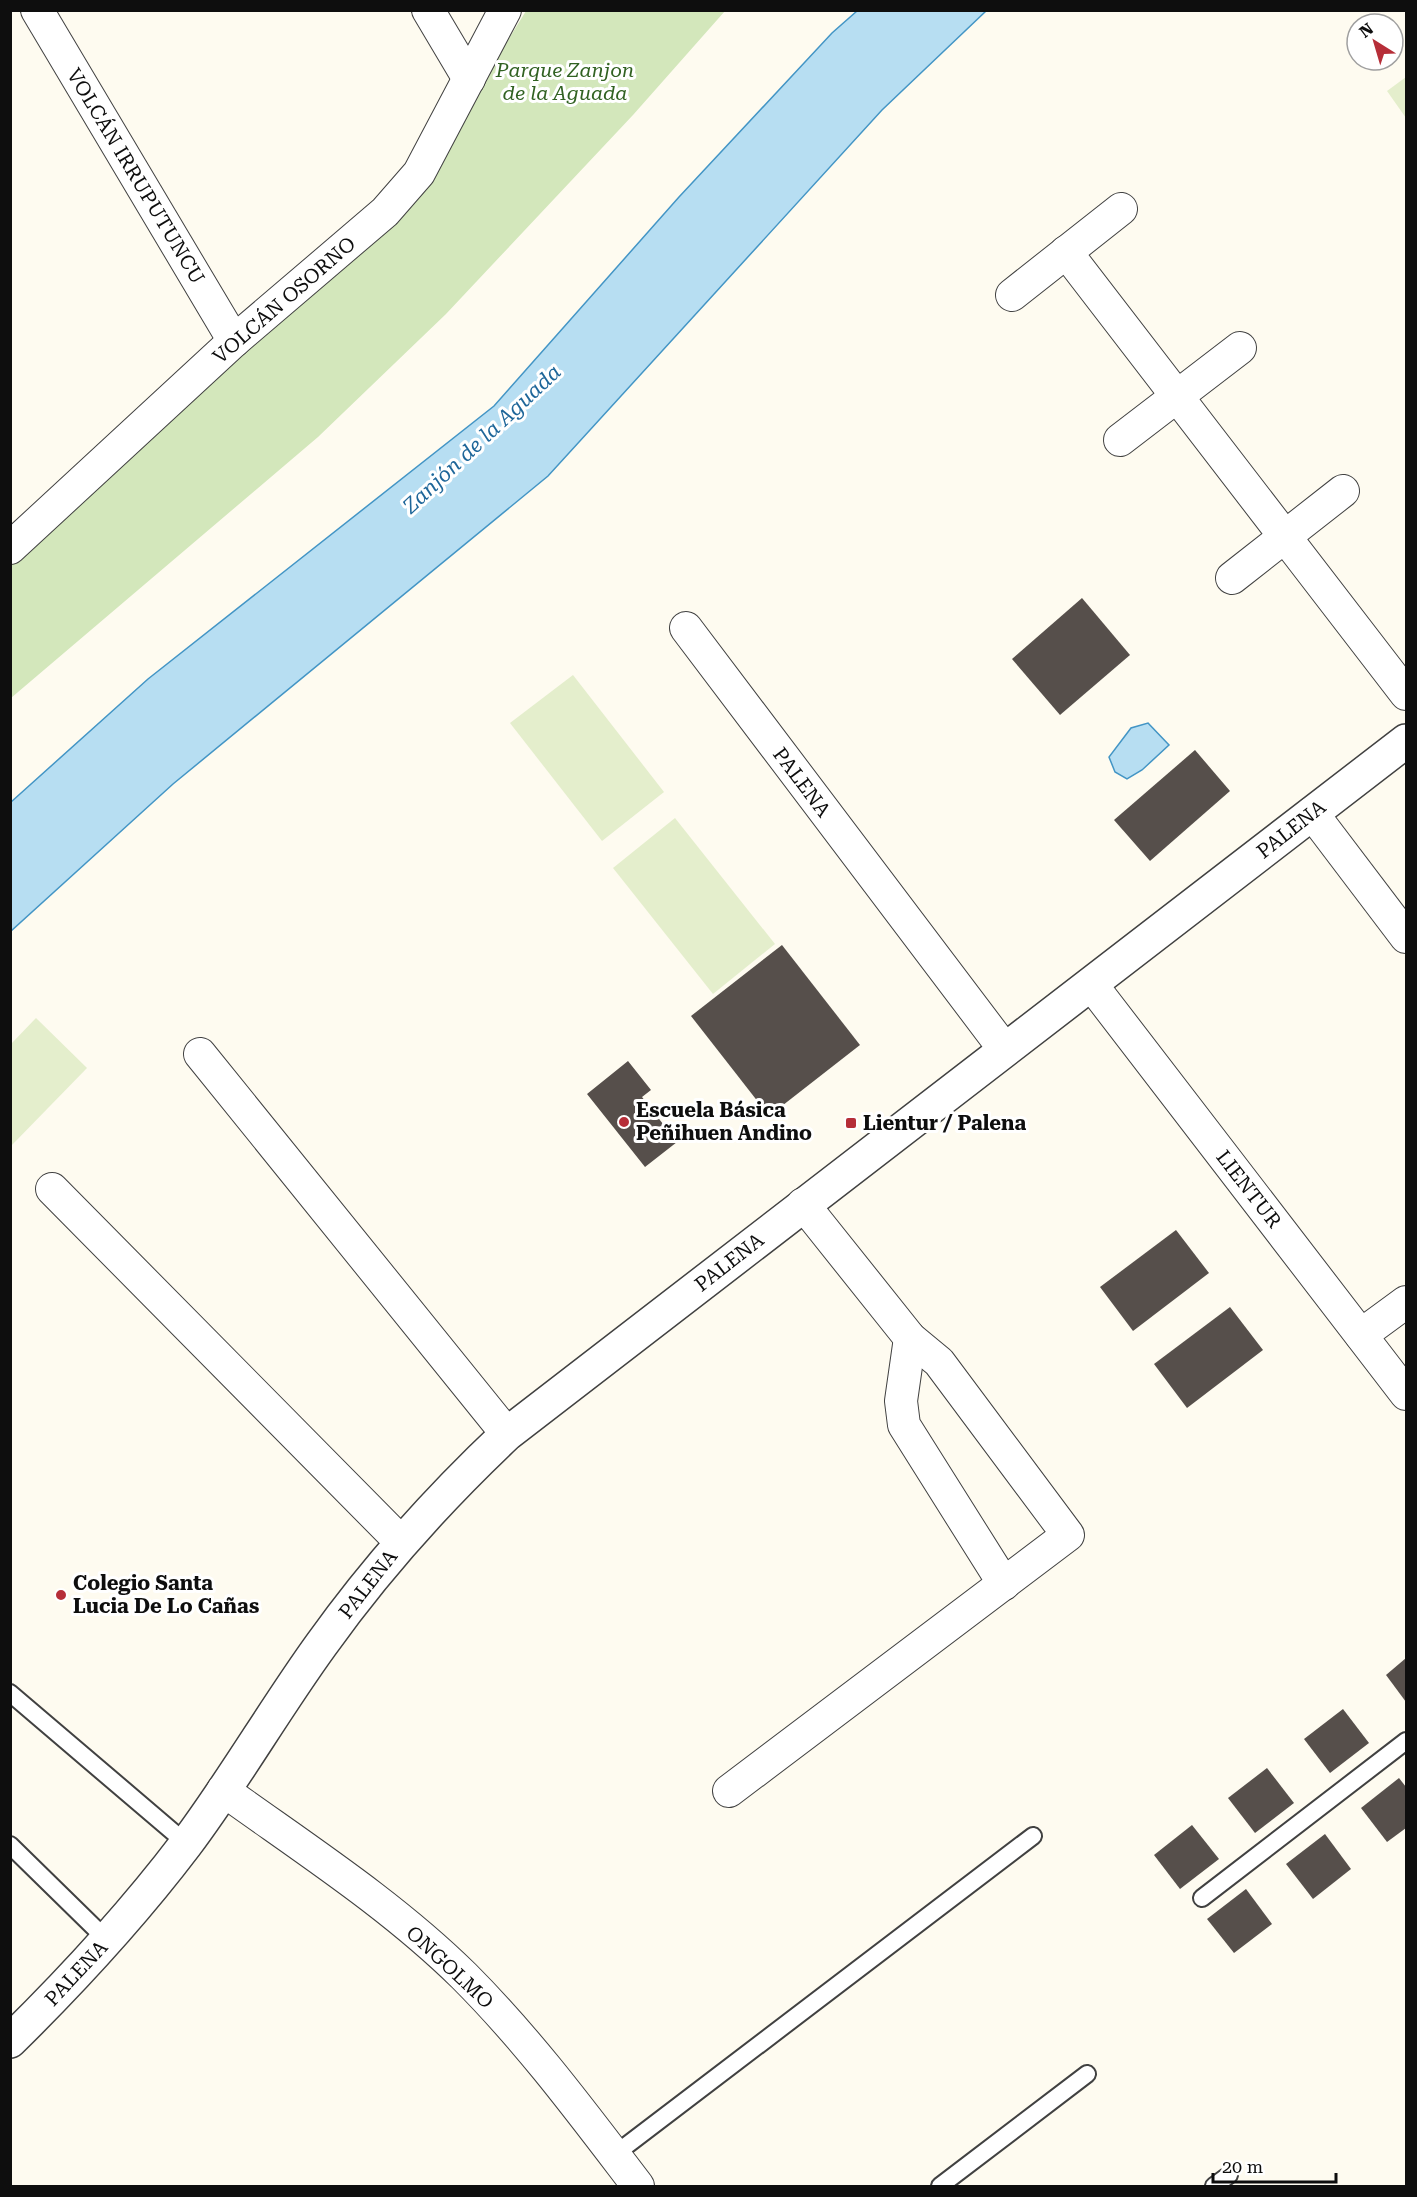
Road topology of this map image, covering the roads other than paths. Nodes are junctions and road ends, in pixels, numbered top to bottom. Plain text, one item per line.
1 (37, 10) edge
2 (428, 10) edge
3 (505, 10) edge
4 (469, 79) junction
5 (1121, 209) dead end
6 (1066, 252) junction
7 (1012, 295) dead end
8 (234, 341) junction
9 (1239, 348) dead end
10 (1177, 396) junction
11 (1120, 440) dead end
12 (1343, 491) dead end
13 (1285, 536) junction
14 (10, 548) edge
15 (1233, 578) dead end
16 (686, 628) dead end
17 (1407, 694) edge
18 (1407, 741) edge
19 (1312, 813) junction
20 (1407, 937) edge
21 (1090, 984) junction
22 (1005, 1050) junction
23 (200, 1054) dead end
24 (52, 1189) dead end
25 (804, 1204) junction
26 (1407, 1302) edge
27 (1361, 1335) junction
28 (910, 1338) junction
29 (1407, 1394) edge
30 (507, 1434) junction
31 (401, 1542) junction
32 (1004, 1584) junction
33 (10, 1693) edge
34 (1407, 1741) edge
35 (223, 1790) junction
36 (729, 1791) dead end
37 (1033, 1836) dead end
38 (186, 1843) junction
39 (10, 1845) edge
40 (1202, 1898) dead end
41 (107, 1940) junction
42 (10, 2041) edge
43 (1087, 2074) dead end
44 (614, 2155) junction
45 (1229, 2175) dead end
46 (636, 2186) edge
47 (940, 2187) edge
48 (1214, 2187) edge

1 - 8 street, VOLCÁN IRRUPUTUNCU
2 - 4 street
3 - 4 street, VOLCÁN OSORNO
4 - 8 street, VOLCÁN OSORNO
5 - 6 street
6 - 7 street
6 - 10 street
8 - 14 street, VOLCÁN OSORNO
9 - 10 street
10 - 11 street
10 - 13 street
12 - 13 street
13 - 15 street
13 - 17 street
16 - 22 street, PALENA
18 - 19 street, PALENA
19 - 20 street
19 - 21 street, PALENA
21 - 22 street, PALENA
21 - 27 street, LIENTUR
22 - 25 street, PALENA
23 - 30 street
24 - 31 street
25 - 28 street
25 - 30 street, PALENA
26 - 27 street
27 - 29 street, LIENTUR
28 - 32 street
28 - 32 street
30 - 31 street, PALENA
31 - 35 street, PALENA
32 - 36 street
33 - 38 lane
34 - 40 lane
35 - 38 street, PALENA
35 - 44 street, ONGOLMO
37 - 44 lane
38 - 41 street, PALENA
39 - 41 lane
41 - 42 street, PALENA
43 - 47 lane
44 - 46 street, ONGOLMO
45 - 48 lane

